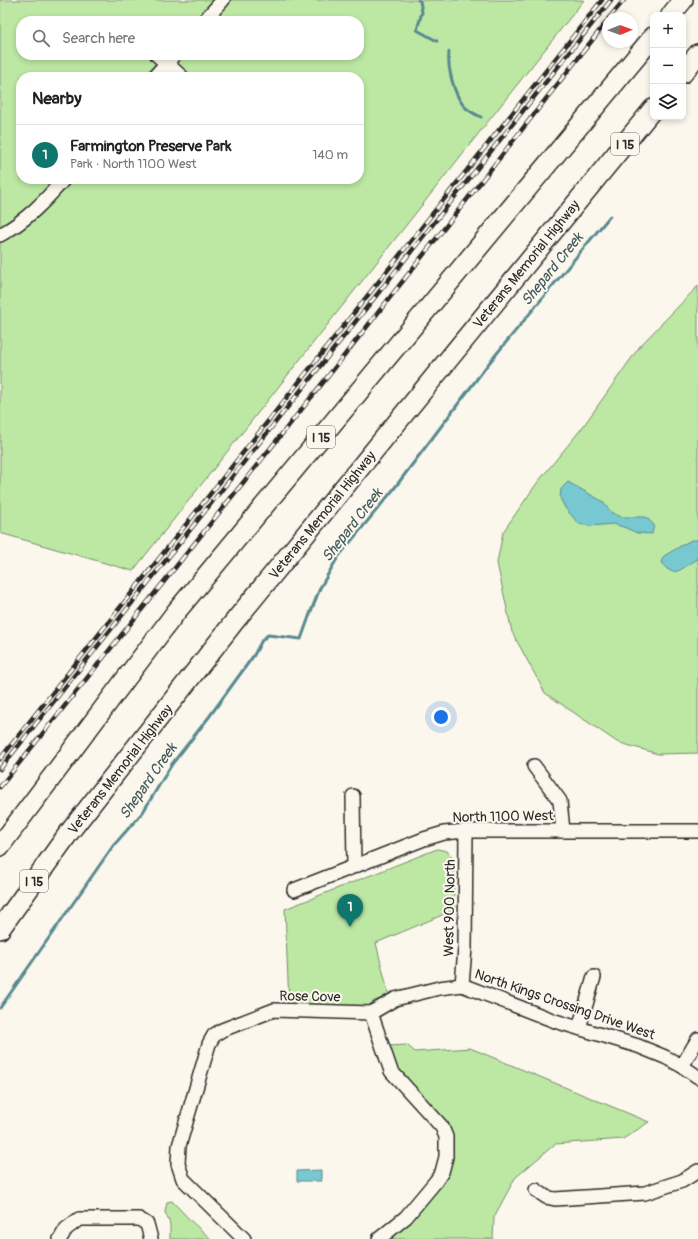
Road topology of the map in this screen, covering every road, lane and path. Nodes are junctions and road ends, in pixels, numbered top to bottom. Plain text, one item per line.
1 (223, 0) edge
2 (683, 0) edge
3 (673, 12) edge
4 (209, 16) edge
5 (650, 40) edge
6 (698, 54) edge
7 (165, 60) edge
8 (168, 60) edge
9 (686, 68) edge
10 (157, 72) edge
11 (178, 72) edge
12 (650, 113) edge
13 (59, 184) edge
14 (0, 235) edge
15 (534, 766) dead end
16 (353, 796) dead end
17 (466, 831) junction
18 (563, 831) junction
19 (698, 831) edge
20 (68, 834) junction
21 (0, 846) edge
22 (354, 866) junction
23 (294, 890) dead end
24 (0, 929) edge
25 (0, 944) edge
26 (594, 977) dead end
27 (462, 985) junction
28 (371, 1013) junction
29 (579, 1028) junction
30 (698, 1039) edge
31 (682, 1066) junction
32 (698, 1077) edge
33 (698, 1172) edge
34 (536, 1190) dead end
35 (151, 1237) edge
36 (60, 1239) edge
37 (244, 1239) edge
38 (379, 1239) edge

1 - 4 street
2 - 3 highway
5 - 21 highway, I 15
6 - 9 highway
7 - 10 street
8 - 11 street
12 - 20 highway, Veterans Memorial Highway / I 15
13 - 14 street
15 - 18 street
16 - 22 street
17 - 18 street, North 1100 West
17 - 22 street, North 1100 West
17 - 27 street, West 900 North
18 - 19 street, North 1100 West
20 - 24 highway, Veterans Memorial Highway / I 15
20 - 25 highway
22 - 23 street, North 1100 West
26 - 29 street
27 - 28 street, North Kings Crossing Drive West
27 - 29 street, North Kings Crossing Drive West
28 - 37 street, Rose Cove
28 - 38 street
29 - 31 street, North Kings Crossing Drive West
30 - 31 street
31 - 32 street, North Kings Crossing Drive West
33 - 34 street
35 - 36 street

